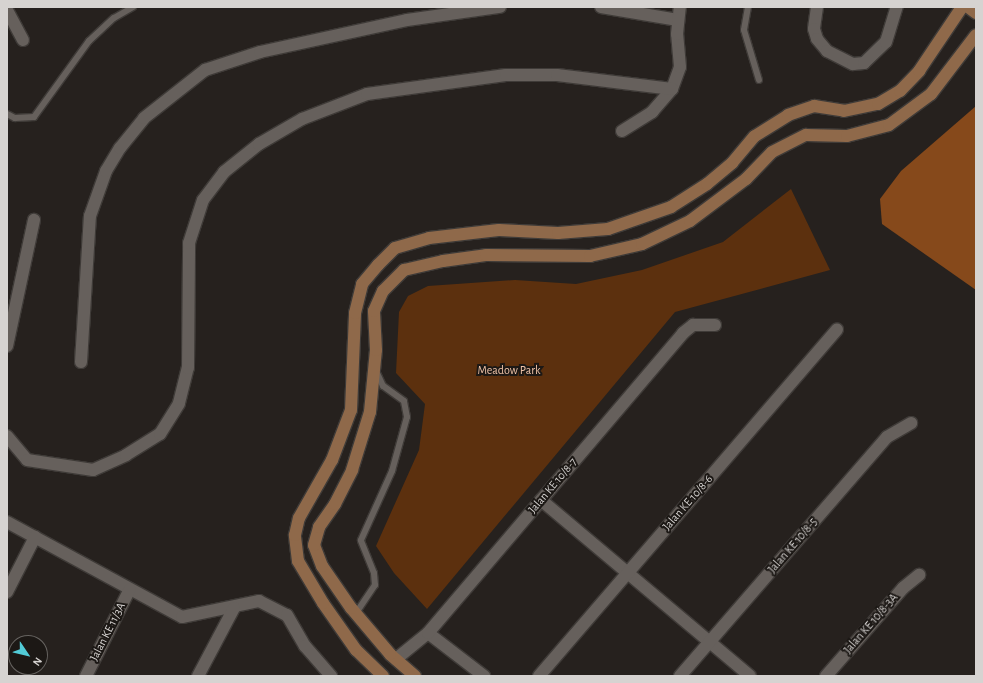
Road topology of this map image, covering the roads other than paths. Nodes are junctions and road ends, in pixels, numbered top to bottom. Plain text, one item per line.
1 (133, 7) edge
2 (500, 7) edge
3 (601, 7) edge
4 (680, 7) edge
5 (748, 7) edge
6 (817, 7) edge
7 (897, 7) edge
8 (962, 7) edge
9 (968, 7) edge
10 (11, 10) edge
11 (976, 13) edge
12 (678, 20) junction
13 (976, 35) edge
14 (23, 40) dead end
15 (759, 80) dead end
16 (672, 89) junction
17 (7, 114) edge
18 (622, 131) dead end
19 (34, 220) dead end
20 (715, 325) dead end
21 (836, 330) dead end
22 (7, 346) edge
23 (81, 362) dead end
24 (374, 368) junction
25 (912, 423) dead end
26 (7, 436) edge
27 (541, 500) junction
28 (7, 522) edge
29 (35, 537) junction
30 (627, 573) junction
31 (919, 575) dead end
32 (130, 589) junction
33 (7, 592) edge
34 (234, 608) junction
35 (356, 613) junction
36 (428, 633) junction
37 (710, 642) junction
38 (396, 659) junction
39 (86, 676) edge
40 (198, 676) edge
41 (331, 676) edge
42 (383, 676) edge
43 (415, 676) edge
44 (484, 676) edge
45 (539, 676) edge
46 (680, 676) edge
47 (750, 676) edge
48 (826, 676) edge

1 - 17 lane
2 - 23 street
3 - 12 street
4 - 12 street
5 - 15 lane
6 - 7 street
8 - 42 street
9 - 11 street
10 - 14 street
12 - 16 street
13 - 24 street
16 - 18 street
16 - 26 street
19 - 22 street
20 - 27 street, Jalan KE 10/8-7
21 - 30 street, Jalan KE 10/8-6
24 - 35 street
24 - 35 lane
25 - 37 street, Jalan KE 10/8-5
27 - 30 street
27 - 36 street, Jalan KE 10/8-7
28 - 29 street
29 - 32 street
29 - 33 street
30 - 37 street
30 - 45 street, Jalan KE 10/8-6
31 - 48 street, Jalan KE 10/8-3A
32 - 34 street
32 - 39 street, Jalan KE 11/3A
34 - 40 street
34 - 41 street
35 - 38 street
36 - 38 street, Jalan KE 10/8-7
36 - 44 street
37 - 46 street, Jalan KE 10/8-5
37 - 47 street
38 - 43 street

